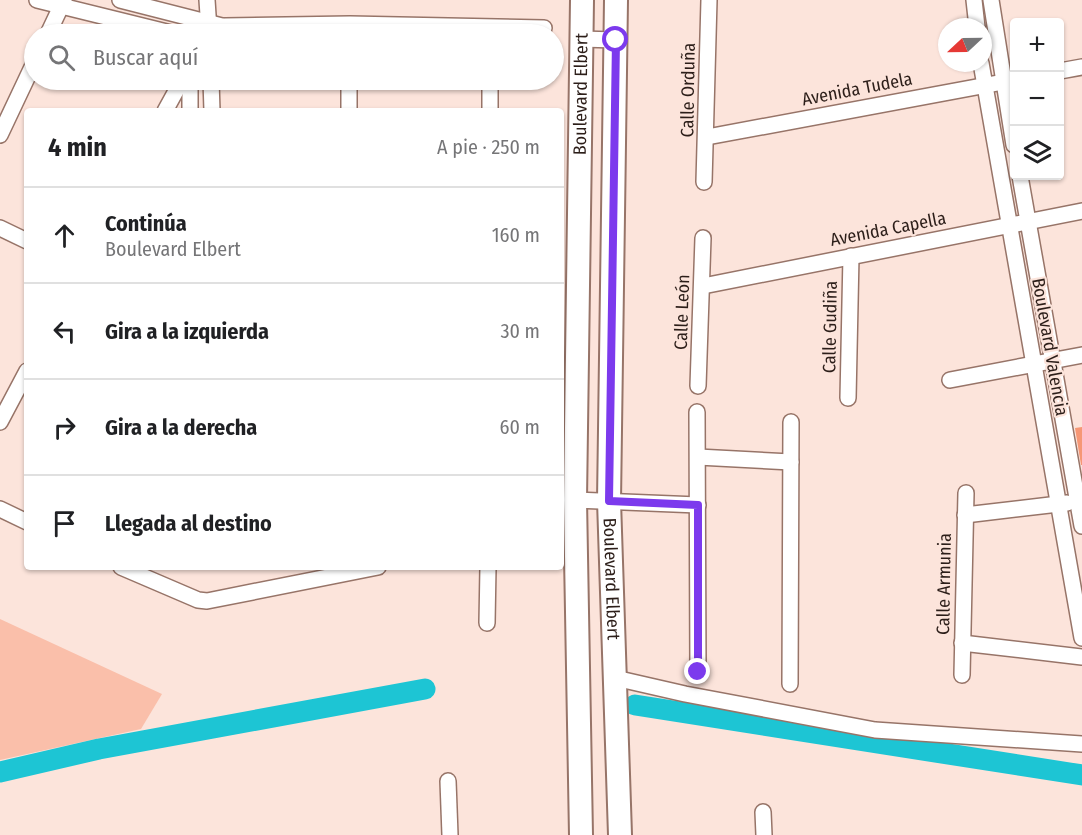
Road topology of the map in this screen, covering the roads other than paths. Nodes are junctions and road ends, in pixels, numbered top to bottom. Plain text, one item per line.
1 (37, 0) edge
2 (120, 0) edge
3 (582, 0) edge
4 (616, 0) edge
5 (710, 0) edge
6 (974, 0) edge
7 (991, 0) edge
8 (63, 3) edge
9 (976, 18) edge
10 (53, 24) edge
11 (139, 24) edge
12 (204, 24) edge
13 (582, 39) junction
14 (616, 40) junction
15 (1082, 67) edge
16 (1064, 70) edge
17 (982, 72) edge
18 (1009, 81) edge
19 (24, 84) edge
20 (984, 85) junction
21 (177, 90) edge
22 (190, 90) edge
23 (211, 90) edge
24 (349, 90) edge
25 (490, 90) edge
26 (167, 108) edge
27 (190, 108) edge
28 (212, 108) edge
29 (349, 108) edge
30 (490, 108) edge
31 (1013, 126) edge
32 (0, 135) edge
33 (706, 137) junction
34 (1021, 180) edge
35 (704, 182) dead end
36 (1082, 211) edge
37 (1028, 222) junction
38 (1009, 225) junction
39 (0, 228) edge
40 (703, 238) dead end
41 (24, 240) edge
42 (851, 256) junction
43 (703, 286) junction
44 (1082, 355) edge
45 (1053, 361) junction
46 (1033, 364) junction
47 (24, 378) edge
48 (950, 381) dead end
49 (698, 386) dead end
50 (848, 398) dead end
51 (697, 412) dead end
52 (791, 422) dead end
53 (0, 423) edge
54 (698, 457) junction
55 (791, 462) junction
56 (966, 493) dead end
57 (575, 500) junction
58 (1080, 500) edge
59 (609, 501) junction
60 (1058, 504) junction
61 (698, 505) junction
62 (0, 509) edge
63 (965, 515) junction
64 (24, 521) edge
65 (1082, 526) edge
66 (128, 570) edge
67 (363, 570) edge
68 (488, 570) edge
69 (487, 623) dead end
70 (1082, 638) edge
71 (962, 643) junction
72 (1082, 657) edge
73 (698, 672) dead end
74 (962, 675) dead end
75 (615, 678) junction
76 (790, 684) dead end
77 (1082, 744) edge
78 (448, 781) dead end
79 (763, 812) dead end
80 (450, 835) edge
81 (581, 835) edge
82 (620, 835) edge
83 (764, 835) edge

1 - 8 street
2 - 12 street
3 - 13 street, Boulevard Elbert
4 - 14 street, Boulevard Elbert
5 - 33 street, Calle Orduña
6 - 9 street
7 - 18 street
8 - 10 street
8 - 11 street
13 - 14 street
13 - 57 street, Boulevard Elbert
14 - 59 street, Boulevard Elbert
15 - 16 street
17 - 20 street, Boulevard Valencia
18 - 20 street, Avenida Tudela
18 - 31 street
19 - 32 street
20 - 33 street, Avenida Tudela
20 - 38 street, Boulevard Valencia
21 - 26 street
22 - 27 street
23 - 28 street
24 - 29 street
25 - 30 street
33 - 35 street, Calle Orduña
34 - 37 street, Boulevard Valencia
36 - 37 street, Avenida Capella
37 - 38 street, Avenida Capella
37 - 45 street, Boulevard Valencia
38 - 42 street, Avenida Capella
38 - 46 street, Boulevard Valencia
39 - 41 street
40 - 43 street, Calle León
42 - 43 street, Avenida Capella
42 - 50 street, Calle Gudiña
43 - 49 street, Calle León
44 - 45 street
45 - 46 street
45 - 58 street, Boulevard Valencia
46 - 48 street
46 - 60 street, Boulevard Valencia
47 - 53 street
51 - 54 street
52 - 55 street
54 - 55 street
54 - 61 street
55 - 76 street
56 - 63 street, Calle Armunia
57 - 59 street
57 - 81 street, Boulevard Elbert
58 - 60 street
58 - 65 street, Boulevard Valencia
59 - 61 street
59 - 75 street, Boulevard Elbert
60 - 63 street
60 - 70 street, Boulevard Valencia
61 - 73 street
62 - 64 street
63 - 71 street, Calle Armunia
66 - 67 street
68 - 69 street
71 - 72 street
71 - 74 street, Calle Armunia
75 - 77 street
75 - 82 street, Boulevard Elbert
78 - 80 street
79 - 83 street

